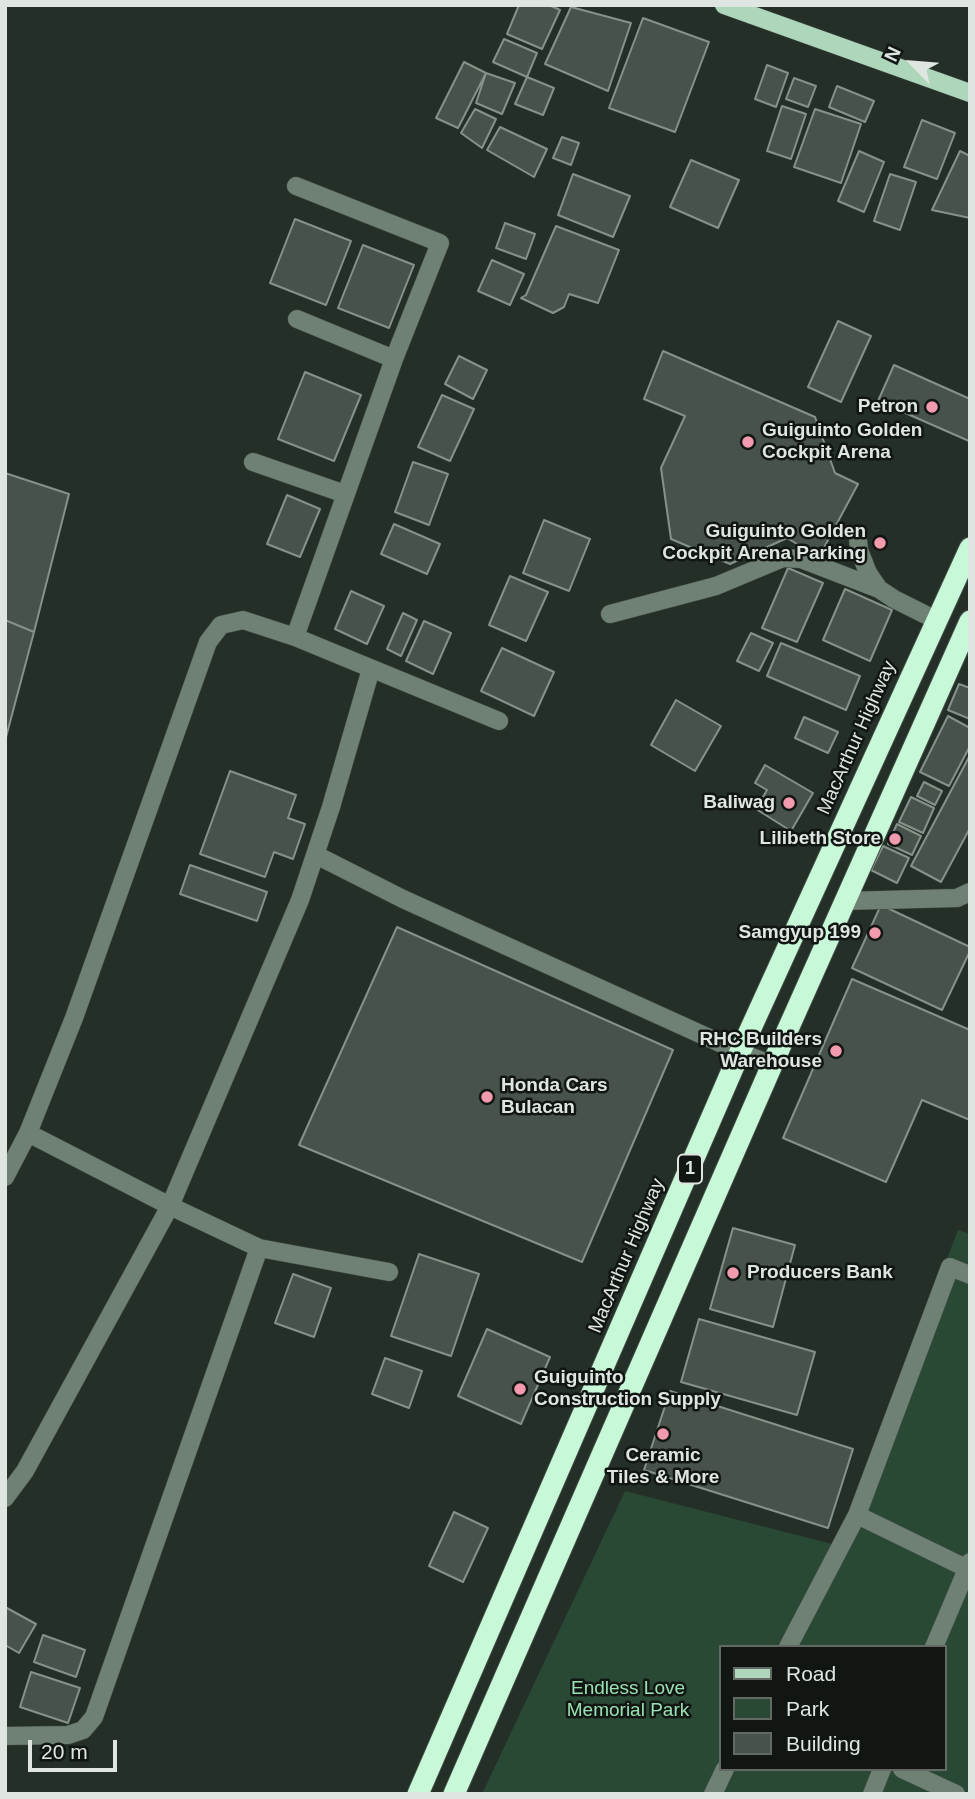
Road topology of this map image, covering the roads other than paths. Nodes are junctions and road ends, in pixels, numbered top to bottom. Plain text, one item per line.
1 (724, 5) edge
2 (970, 93) edge
3 (296, 186) dead end
4 (297, 319) dead end
5 (394, 359) junction
6 (253, 462) dead end
7 (345, 494) junction
8 (858, 539) dead end
9 (970, 548) edge
10 (880, 589) junction
11 (610, 614) dead end
12 (936, 620) junction
13 (970, 621) edge
14 (295, 637) junction
15 (371, 669) junction
16 (499, 721) dead end
17 (316, 855) junction
18 (970, 892) edge
19 (844, 901) junction
20 (740, 1052) junction
21 (772, 1065) junction
22 (28, 1133) junction
23 (5, 1177) edge
24 (170, 1206) junction
25 (259, 1248) junction
26 (389, 1272) dead end
27 (970, 1275) edge
28 (5, 1498) edge
29 (857, 1515) junction
30 (969, 1567) edge
31 (789, 1645) edge
32 (935, 1645) edge
33 (5, 1736) edge
34 (724, 1771) edge
35 (881, 1771) edge
36 (906, 1771) edge
37 (418, 1794) edge
38 (454, 1794) edge
39 (713, 1794) edge
40 (872, 1794) edge
41 (956, 1794) edge

1 - 2 main road
3 - 5 street
4 - 5 street
5 - 7 street
6 - 7 street
7 - 14 street
8 - 10 street
9 - 12 highway, MacArthur Highway / 1
10 - 11 street
10 - 12 street
12 - 20 highway, MacArthur Highway / 1
13 - 19 highway, 1
14 - 15 street
14 - 22 street
15 - 16 street
15 - 17 street
17 - 20 street
17 - 24 street
18 - 19 street
19 - 21 highway, 1
20 - 21 street
20 - 37 highway, MacArthur Highway / 1
21 - 38 highway, 1
22 - 23 street
22 - 24 street
24 - 25 street
24 - 28 street
25 - 26 street
25 - 33 street
27 - 29 street
29 - 30 street
29 - 31 street
30 - 32 street
34 - 39 street
35 - 40 street
36 - 41 street

